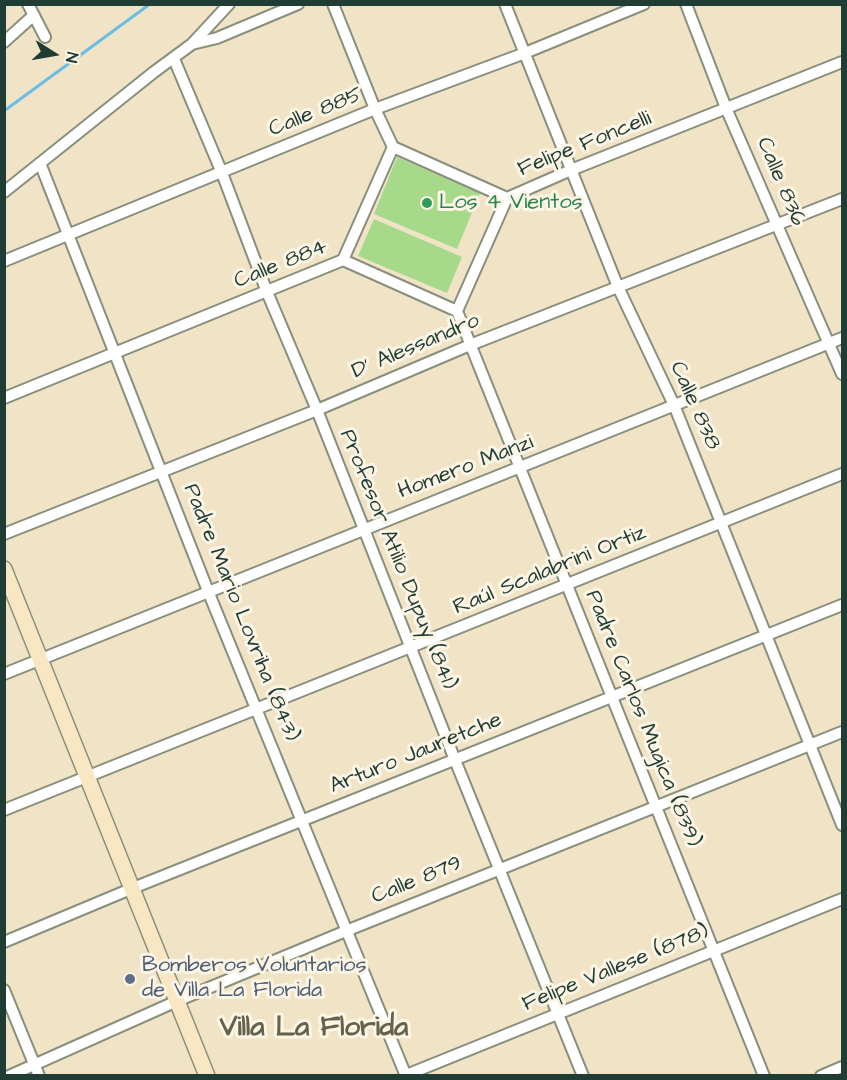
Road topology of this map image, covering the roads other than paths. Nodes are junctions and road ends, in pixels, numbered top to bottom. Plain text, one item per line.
1 (28, 4) edge
2 (229, 4) edge
3 (298, 4) edge
4 (333, 4) edge
5 (505, 4) edge
6 (644, 4) edge
7 (686, 4) edge
8 (34, 15) junction
9 (45, 37) dead end
10 (4, 42) edge
11 (192, 44) junction
12 (525, 53) junction
13 (174, 59) junction
14 (843, 62) edge
15 (726, 108) junction
16 (375, 109) junction
17 (393, 147) junction
18 (40, 163) junction
19 (571, 170) junction
20 (222, 173) junction
21 (4, 192) edge
22 (507, 198) junction
23 (843, 199) edge
24 (777, 225) junction
25 (67, 236) junction
26 (343, 260) junction
27 (4, 261) edge
28 (618, 287) junction
29 (267, 292) junction
30 (457, 311) junction
31 (843, 338) edge
32 (830, 343) junction
33 (470, 345) junction
34 (114, 354) junction
35 (843, 374) edge
36 (4, 398) edge
37 (674, 405) junction
38 (317, 410) junction
39 (520, 468) junction
40 (162, 471) junction
41 (843, 474) edge
42 (722, 523) junction
43 (363, 529) junction
44 (4, 534) edge
45 (4, 569) edge
46 (566, 585) junction
47 (208, 591) junction
48 (843, 604) edge
49 (767, 635) junction
50 (412, 647) junction
51 (40, 659) junction
52 (4, 674) edge
53 (612, 696) junction
54 (256, 709) junction
55 (843, 732) edge
56 (810, 745) junction
57 (455, 760) junction
58 (88, 776) junction
59 (657, 807) junction
60 (4, 810) edge
61 (303, 820) junction
62 (843, 825) edge
63 (500, 869) junction
64 (133, 888) junction
65 (843, 899) edge
66 (346, 931) junction
67 (4, 942) edge
68 (714, 951) junction
69 (4, 990) edge
70 (177, 1001) junction
71 (558, 1013) junction
72 (843, 1067) edge
73 (37, 1070) edge
74 (405, 1075) edge
75 (9, 1076) edge
76 (207, 1076) edge
77 (584, 1076) edge
78 (764, 1076) edge
79 (821, 1076) edge

1 - 8 street
2 - 11 street
3 - 11 street
4 - 16 street
5 - 12 street, Calle 838
6 - 12 street, Calle 885
7 - 15 street, Calle 836
8 - 9 street
8 - 10 street
11 - 13 street
12 - 16 street, Calle 885
12 - 19 street, Calle 838
13 - 18 street
13 - 20 street, Profesor Atilio Dupuy (841)
14 - 15 street, Felipe Foncelli
15 - 19 street, Felipe Foncelli
15 - 24 street, Calle 836
16 - 17 street
16 - 20 street, Calle 885
17 - 22 street, Felipe Foncelli
17 - 26 street
18 - 21 street
18 - 25 street, Padre Mario Lovriha (843)
19 - 22 street, Felipe Foncelli
19 - 28 street, Calle 838
20 - 25 street, Calle 885
20 - 29 street, Profesor Atilio Dupuy (841)
22 - 30 street
23 - 24 street, D' Alessandro
24 - 28 street, D' Alessandro
24 - 32 street, Calle 836
25 - 27 street, Calle 885
25 - 34 street, Padre Mario Lovriha (843)
26 - 29 street, Calle 884
26 - 30 street, Calle 884
28 - 33 street, D' Alessandro
28 - 37 street, Calle 838
29 - 34 street, Calle 884
29 - 38 street, Profesor Atilio Dupuy (841)
30 - 33 street, Padre Carlos Mugica (839)
31 - 32 street, Homero Manzi
32 - 35 street, Calle 836
32 - 37 street, Homero Manzi
33 - 38 street, D' Alessandro
33 - 39 street, Padre Carlos Mugica (839)
34 - 36 street, Calle 884
34 - 40 street, Padre Mario Lovriha (843)
37 - 39 street, Homero Manzi
37 - 42 street, Calle 838
38 - 40 street, D' Alessandro
38 - 43 street, Profesor Atilio Dupuy (841)
39 - 43 street, Homero Manzi
39 - 46 street, Padre Carlos Mugica (839)
40 - 44 street, D' Alessandro
40 - 47 street, Padre Mario Lovriha (843)
41 - 42 street, Raúl Scalabrini Ortiz
42 - 46 street, Raúl Scalabrini Ortiz
42 - 49 street, Calle 838
43 - 47 street, Homero Manzi
43 - 50 street, Profesor Atilio Dupuy (841)
45 - 51 main road
46 - 50 street, Raúl Scalabrini Ortiz
46 - 53 street, Padre Carlos Mugica (839)
47 - 51 street, Homero Manzi
47 - 54 street, Padre Mario Lovriha (843)
48 - 49 street, Arturo Jauretche
49 - 53 street, Arturo Jauretche
49 - 56 street, Calle 838
50 - 54 street, Raúl Scalabrini Ortiz
50 - 57 street, Profesor Atilio Dupuy (841)
51 - 52 street, Homero Manzi
51 - 58 main road
53 - 57 street, Arturo Jauretche
53 - 59 street, Padre Carlos Mugica (839)
54 - 58 street, Raúl Scalabrini Ortiz
54 - 61 street, Padre Mario Lovriha (843)
55 - 56 street, Calle 879
56 - 59 street, Calle 879
56 - 62 street, Calle 838
57 - 61 street, Arturo Jauretche
57 - 63 street, Profesor Atilio Dupuy (841)
58 - 60 street, Raúl Scalabrini Ortiz
58 - 64 main road
59 - 63 street, Calle 879
59 - 68 street, Padre Carlos Mugica (839)
61 - 64 street, Arturo Jauretche
61 - 66 street, Padre Mario Lovriha (843)
63 - 66 street, Calle 879
63 - 71 street, Profesor Atilio Dupuy (841)
64 - 67 street, Arturo Jauretche
64 - 70 main road
65 - 68 street, Felipe Vallese (878)
66 - 70 street, Calle 879
66 - 74 street, Padre Mario Lovriha (843)
68 - 71 street, Felipe Vallese (878)
68 - 78 street, Padre Carlos Mugica (839)
69 - 73 street
70 - 73 street, Calle 879
70 - 76 main road
71 - 74 street, Felipe Vallese (878)
71 - 77 street, Profesor Atilio Dupuy (841)
72 - 79 street
73 - 75 street, Calle 879

